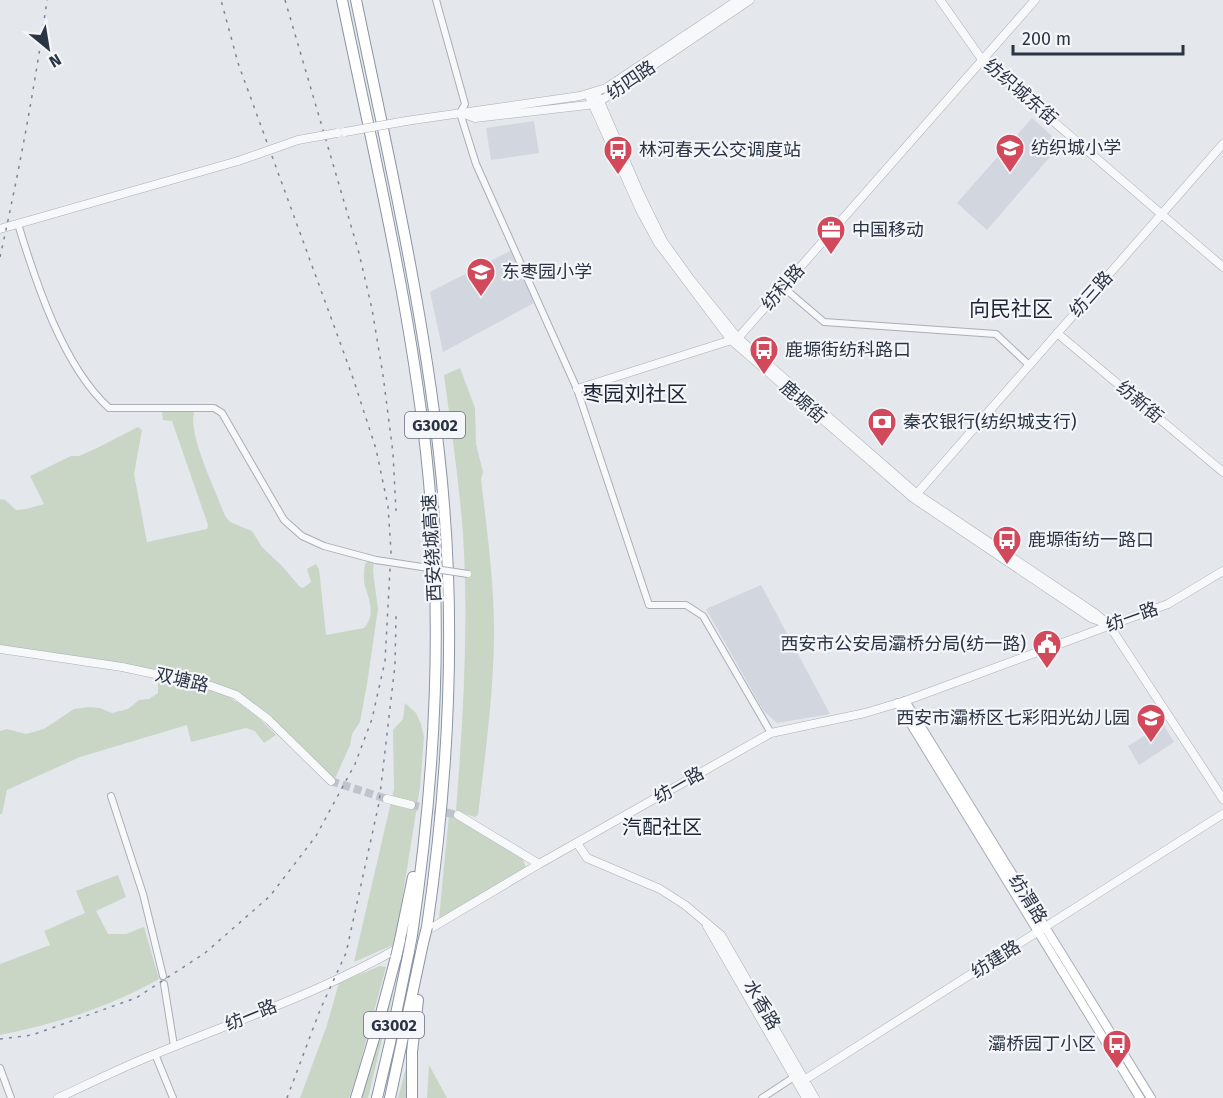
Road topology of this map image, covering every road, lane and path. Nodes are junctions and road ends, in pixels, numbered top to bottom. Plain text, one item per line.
1 (342, 0) edge
2 (356, 0) edge
3 (436, 0) edge
4 (738, 0) edge
5 (750, 0) edge
6 (940, 0) edge
7 (1035, 0) edge
8 (983, 61) junction
9 (592, 93) junction
10 (596, 103) junction
11 (460, 113) junction
12 (1223, 144) edge
13 (1162, 214) junction
14 (18, 224) junction
15 (0, 229) edge
16 (1223, 267) edge
17 (783, 287) junction
18 (1057, 333) junction
19 (735, 339) junction
20 (1029, 365) junction
21 (577, 389) junction
22 (1223, 472) edge
23 (915, 496) junction
24 (1223, 571) edge
25 (468, 574) dead end
26 (1109, 625) junction
27 (0, 649) edge
28 (901, 702) junction
29 (771, 733) junction
30 (331, 781) tunnel mouth
31 (111, 796) dead end
32 (387, 799) tunnel mouth
33 (1223, 799) edge
34 (411, 805) tunnel mouth
35 (428, 810) junction
36 (1223, 814) edge
37 (458, 815) tunnel mouth
38 (577, 843) junction
39 (539, 864) junction
40 (1042, 930) junction
41 (423, 949) junction
42 (162, 976) dead end
43 (165, 984) dead end
44 (174, 1046) junction
45 (155, 1054) junction
46 (0, 1068) edge
47 (799, 1081) junction
48 (804, 1097) edge
49 (11, 1098) edge
50 (58, 1098) edge
51 (173, 1098) edge
52 (356, 1098) edge
53 (377, 1098) edge
54 (390, 1098) edge
55 (412, 1098) edge
56 (762, 1098) edge
57 (815, 1098) edge
58 (1140, 1098) edge
59 (1151, 1098) edge

1 - 35 highway, 西安绕城高速 / G3002
2 - 41 highway, 西安绕城高速 / G3002, bridge
3 - 11 street
4 - 9 street, 纺四路
5 - 10 street, 纺四路
6 - 8 street, 纺织城东街
7 - 8 street, 纺科路
8 - 13 street, 纺织城东街
8 - 17 street, 纺科路
9 - 10 street, 鹿塬街
9 - 11 street, 纺四路
10 - 11 street, 纺四路
10 - 19 street, 鹿塬街
11 - 14 street, 纺四路, bridge
11 - 21 street
12 - 13 street, 纺三路
13 - 16 street, 纺织城东街
13 - 18 street, 纺三路
14 - 15 street, 纺四路
14 - 25 street, bridge
17 - 19 street, 纺科路
17 - 20 street
18 - 20 street, 纺三路
18 - 22 street, 纺新街
19 - 21 street
19 - 23 street, 鹿塬街
20 - 23 street, 纺三路
21 - 29 street
23 - 26 street, 鹿塬街
24 - 26 street, 纺一路
26 - 28 street, 纺一路
26 - 33 street, 鹿塬街
27 - 30 street, 双塘路
28 - 29 street, 纺一路
28 - 40 main road, 纺渭路
29 - 38 street, 纺一路
31 - 42 street
32 - 34 street
35 - 52 highway, bridge
35 - 53 highway, 西安绕城高速 / G3002, bridge
36 - 40 street, 纺建路
37 - 39 street
38 - 39 street, 纺一路
38 - 47 street, 水香路
39 - 44 street, 纺一路
40 - 47 street, 纺建路
40 - 58 main road, 纺渭路
40 - 59 main road, 纺渭路
41 - 54 highway, 西安绕城高速 / G3002
41 - 55 highway
43 - 44 street
44 - 45 street, 纺一路
45 - 50 street, 纺一路
45 - 51 street
46 - 49 street
47 - 48 street, 水香路
47 - 56 street
47 - 57 street, 水香路

